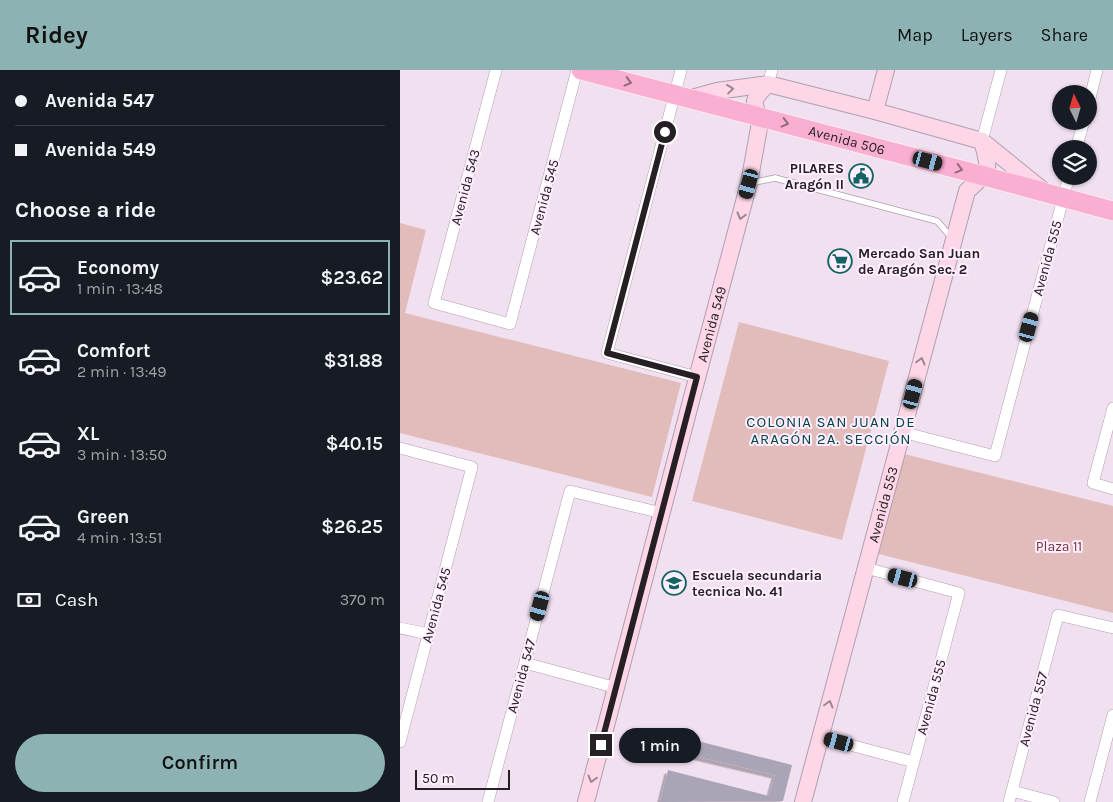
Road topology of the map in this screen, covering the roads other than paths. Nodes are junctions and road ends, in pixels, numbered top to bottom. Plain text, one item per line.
1 (496, 70) edge
2 (579, 70) edge
3 (682, 70) edge
4 (886, 70) edge
5 (1001, 70) edge
6 (1097, 70) edge
7 (770, 77) edge
8 (1093, 85) edge
9 (683, 97) junction
10 (875, 112) junction
11 (761, 117) junction
12 (982, 141) junction
13 (984, 176) junction
14 (749, 184) junction
15 (1063, 185) edge
16 (1055, 196) junction
17 (1113, 211) edge
18 (954, 240) junction
19 (510, 324) joint
20 (697, 377) junction
21 (1113, 408) edge
22 (902, 432) junction
23 (400, 448) edge
24 (1113, 489) edge
25 (662, 512) junction
26 (866, 568) junction
27 (400, 628) edge
28 (1113, 628) edge
29 (428, 634) junction
30 (524, 663) junction
31 (617, 688) junction
32 (1113, 715) edge
33 (820, 737) junction
34 (400, 742) edge
35 (914, 762) junction
36 (1010, 796) edge
37 (488, 802) edge
38 (586, 802) edge
39 (803, 802) edge
40 (903, 802) edge
41 (1054, 802) edge
42 (1090, 802) edge

1 - 19 street, Avenida 543
2 -> 9 main road, Avenida 506
2 - 19 street, Avenida 545
3 - 9 street
4 - 10 street
5 - 12 street
6 - 8 street
9 -> 7 street
7 - 10 street
7 - 11 street, Avenida 549
9 - 11 main road, Avenida 506
9 - 20 street
10 - 12 street
11 -> 13 main road, Avenida 506
11 - 14 street, Avenida 549
12 - 13 street
12 - 16 street
13 - 16 main road, Avenida 506
13 - 18 street, Avenida 553
14 - 18 lane
14 -> 20 street, Avenida 549
15 - 16 street, Avenida 555
16 - 17 main road, Avenida 506
16 - 22 street, Avenida 555
22 -> 18 street, Avenida 553
20 - 25 street, Avenida 549
21 - 24 street
22 - 26 street, Avenida 553
23 - 29 street, Avenida 545
25 - 30 street, Avenida 547
25 - 31 street, Avenida 549
33 -> 26 street, Avenida 553
26 - 35 street, Avenida 555
27 - 29 street
28 - 36 street, Avenida 557
29 - 34 street, Avenida 545
30 - 31 street
30 - 37 street, Avenida 547
31 -> 38 street, Avenida 549
32 - 42 street
33 - 35 street
33 - 39 street, Avenida 553
35 - 40 street, Avenida 555
36 - 41 street

